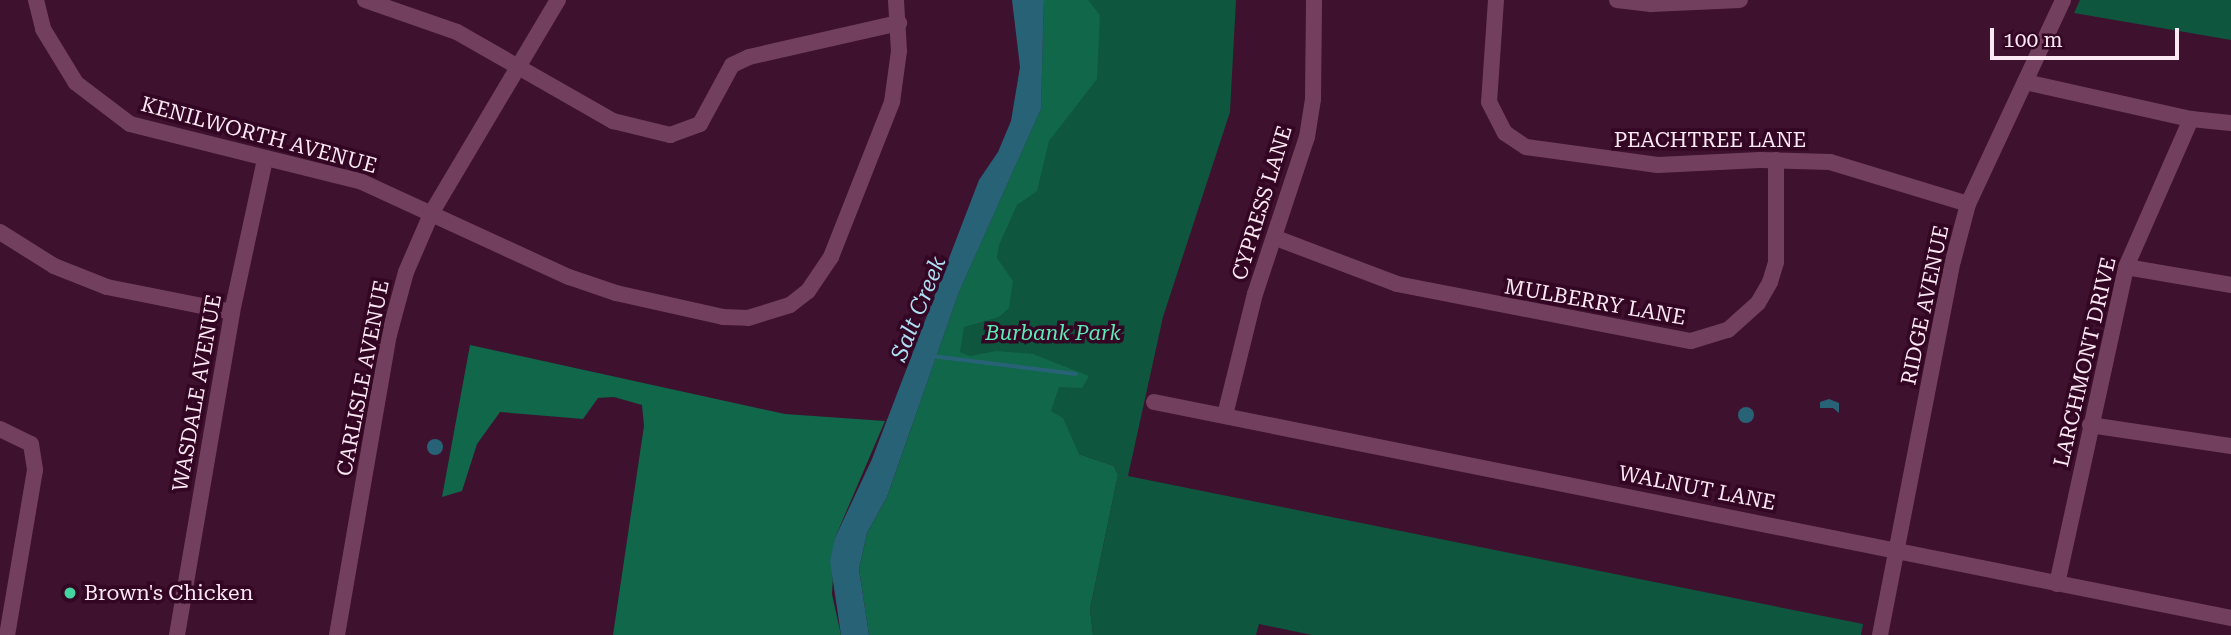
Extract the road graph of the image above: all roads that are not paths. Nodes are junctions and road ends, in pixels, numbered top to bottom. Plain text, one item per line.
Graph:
1 (36, 0) edge
2 (365, 0) edge
3 (558, 0) edge
4 (896, 0) edge
5 (1314, 0) edge
6 (1496, 0) edge
7 (1617, 0) edge
8 (1740, 0) edge
9 (2063, 0) edge
10 (899, 23) junction
11 (517, 68) junction
12 (2025, 82) junction
13 (2192, 118) junction
14 (2231, 123) edge
15 (265, 160) junction
16 (1776, 160) junction
17 (1968, 204) junction
18 (432, 212) junction
19 (0, 232) edge
20 (1276, 238) junction
21 (2126, 267) junction
22 (2231, 285) edge
23 (232, 313) junction
24 (1154, 401) dead end
25 (1225, 415) junction
26 (2090, 425) junction
27 (0, 429) edge
28 (2231, 446) edge
29 (1895, 549) junction
30 (2057, 584) junction
31 (2231, 618) edge
32 (7, 635) edge
33 (177, 635) edge
34 (337, 635) edge
35 (1880, 635) edge

1 - 15 street, KENILWORTH AVENUE
2 - 11 street
3 - 11 street, CARLISLE AVENUE
4 - 10 street, KENILWORTH AVENUE
5 - 20 street, CYPRESS LANE
6 - 16 street, PEACHTREE LANE
7 - 8 street
9 - 12 street, RIDGE AVENUE
10 - 11 street
10 - 18 street, KENILWORTH AVENUE
11 - 18 street, CARLISLE AVENUE
12 - 13 street
12 - 17 street, RIDGE AVENUE
13 - 14 street
13 - 21 street, LARCHMONT DRIVE
15 - 18 street, KENILWORTH AVENUE
15 - 23 street, WASDALE AVENUE
16 - 17 street, PEACHTREE LANE
16 - 20 street, MULBERRY LANE
17 - 29 street, RIDGE AVENUE
18 - 34 street, CARLISLE AVENUE
19 - 23 street
20 - 25 street, CYPRESS LANE
21 - 22 street
21 - 26 street, LARCHMONT DRIVE
23 - 33 street, WASDALE AVENUE
24 - 25 street, WALNUT LANE
25 - 29 street, WALNUT LANE
26 - 28 street
26 - 30 street, LARCHMONT DRIVE
27 - 32 street
29 - 30 street, WALNUT LANE
29 - 35 street, RIDGE AVENUE
30 - 31 street, WALNUT LANE

